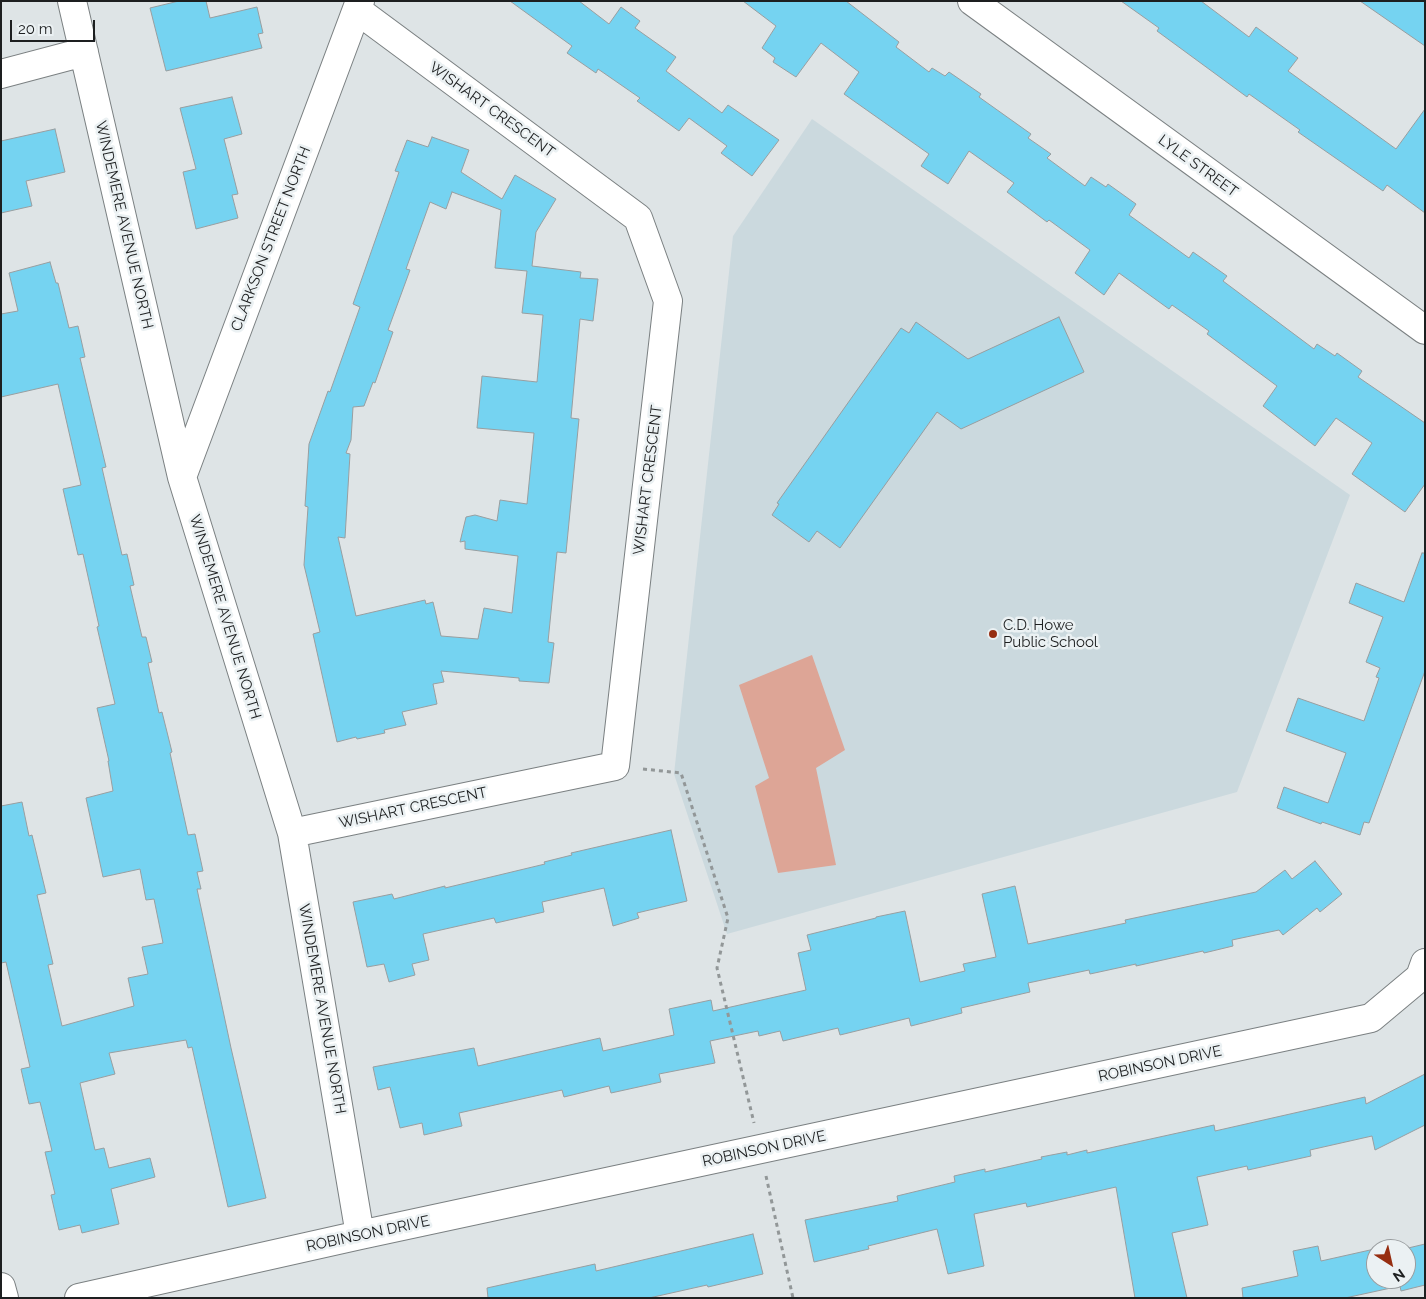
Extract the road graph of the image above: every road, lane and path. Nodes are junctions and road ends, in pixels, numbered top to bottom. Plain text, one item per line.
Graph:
1 (72, 1) edge
2 (972, 1) edge
3 (358, 6) edge
4 (84, 52) junction
5 (1, 74) edge
6 (1425, 330) edge
7 (182, 477) junction
8 (615, 766) junction
9 (292, 833) junction
10 (1425, 963) edge
11 (760, 1149) junction
12 (360, 1235) junction
13 (1, 1287) edge
14 (4, 1298) edge
15 (79, 1298) edge
16 (794, 1298) edge

1 - 4 street, WINDEMERE AVENUE NORTH
2 - 6 street, LYLE STREET
3 - 7 street, CLARKSON STREET NORTH
3 - 8 street, WISHART CRESCENT
4 - 5 street
4 - 7 street, WINDEMERE AVENUE NORTH
7 - 9 street, WINDEMERE AVENUE NORTH
8 - 9 street, WISHART CRESCENT
8 - 11 path
9 - 12 street, WINDEMERE AVENUE NORTH
10 - 11 street, ROBINSON DRIVE
11 - 12 street, ROBINSON DRIVE
11 - 16 path
12 - 15 street, ROBINSON DRIVE
13 - 14 street

